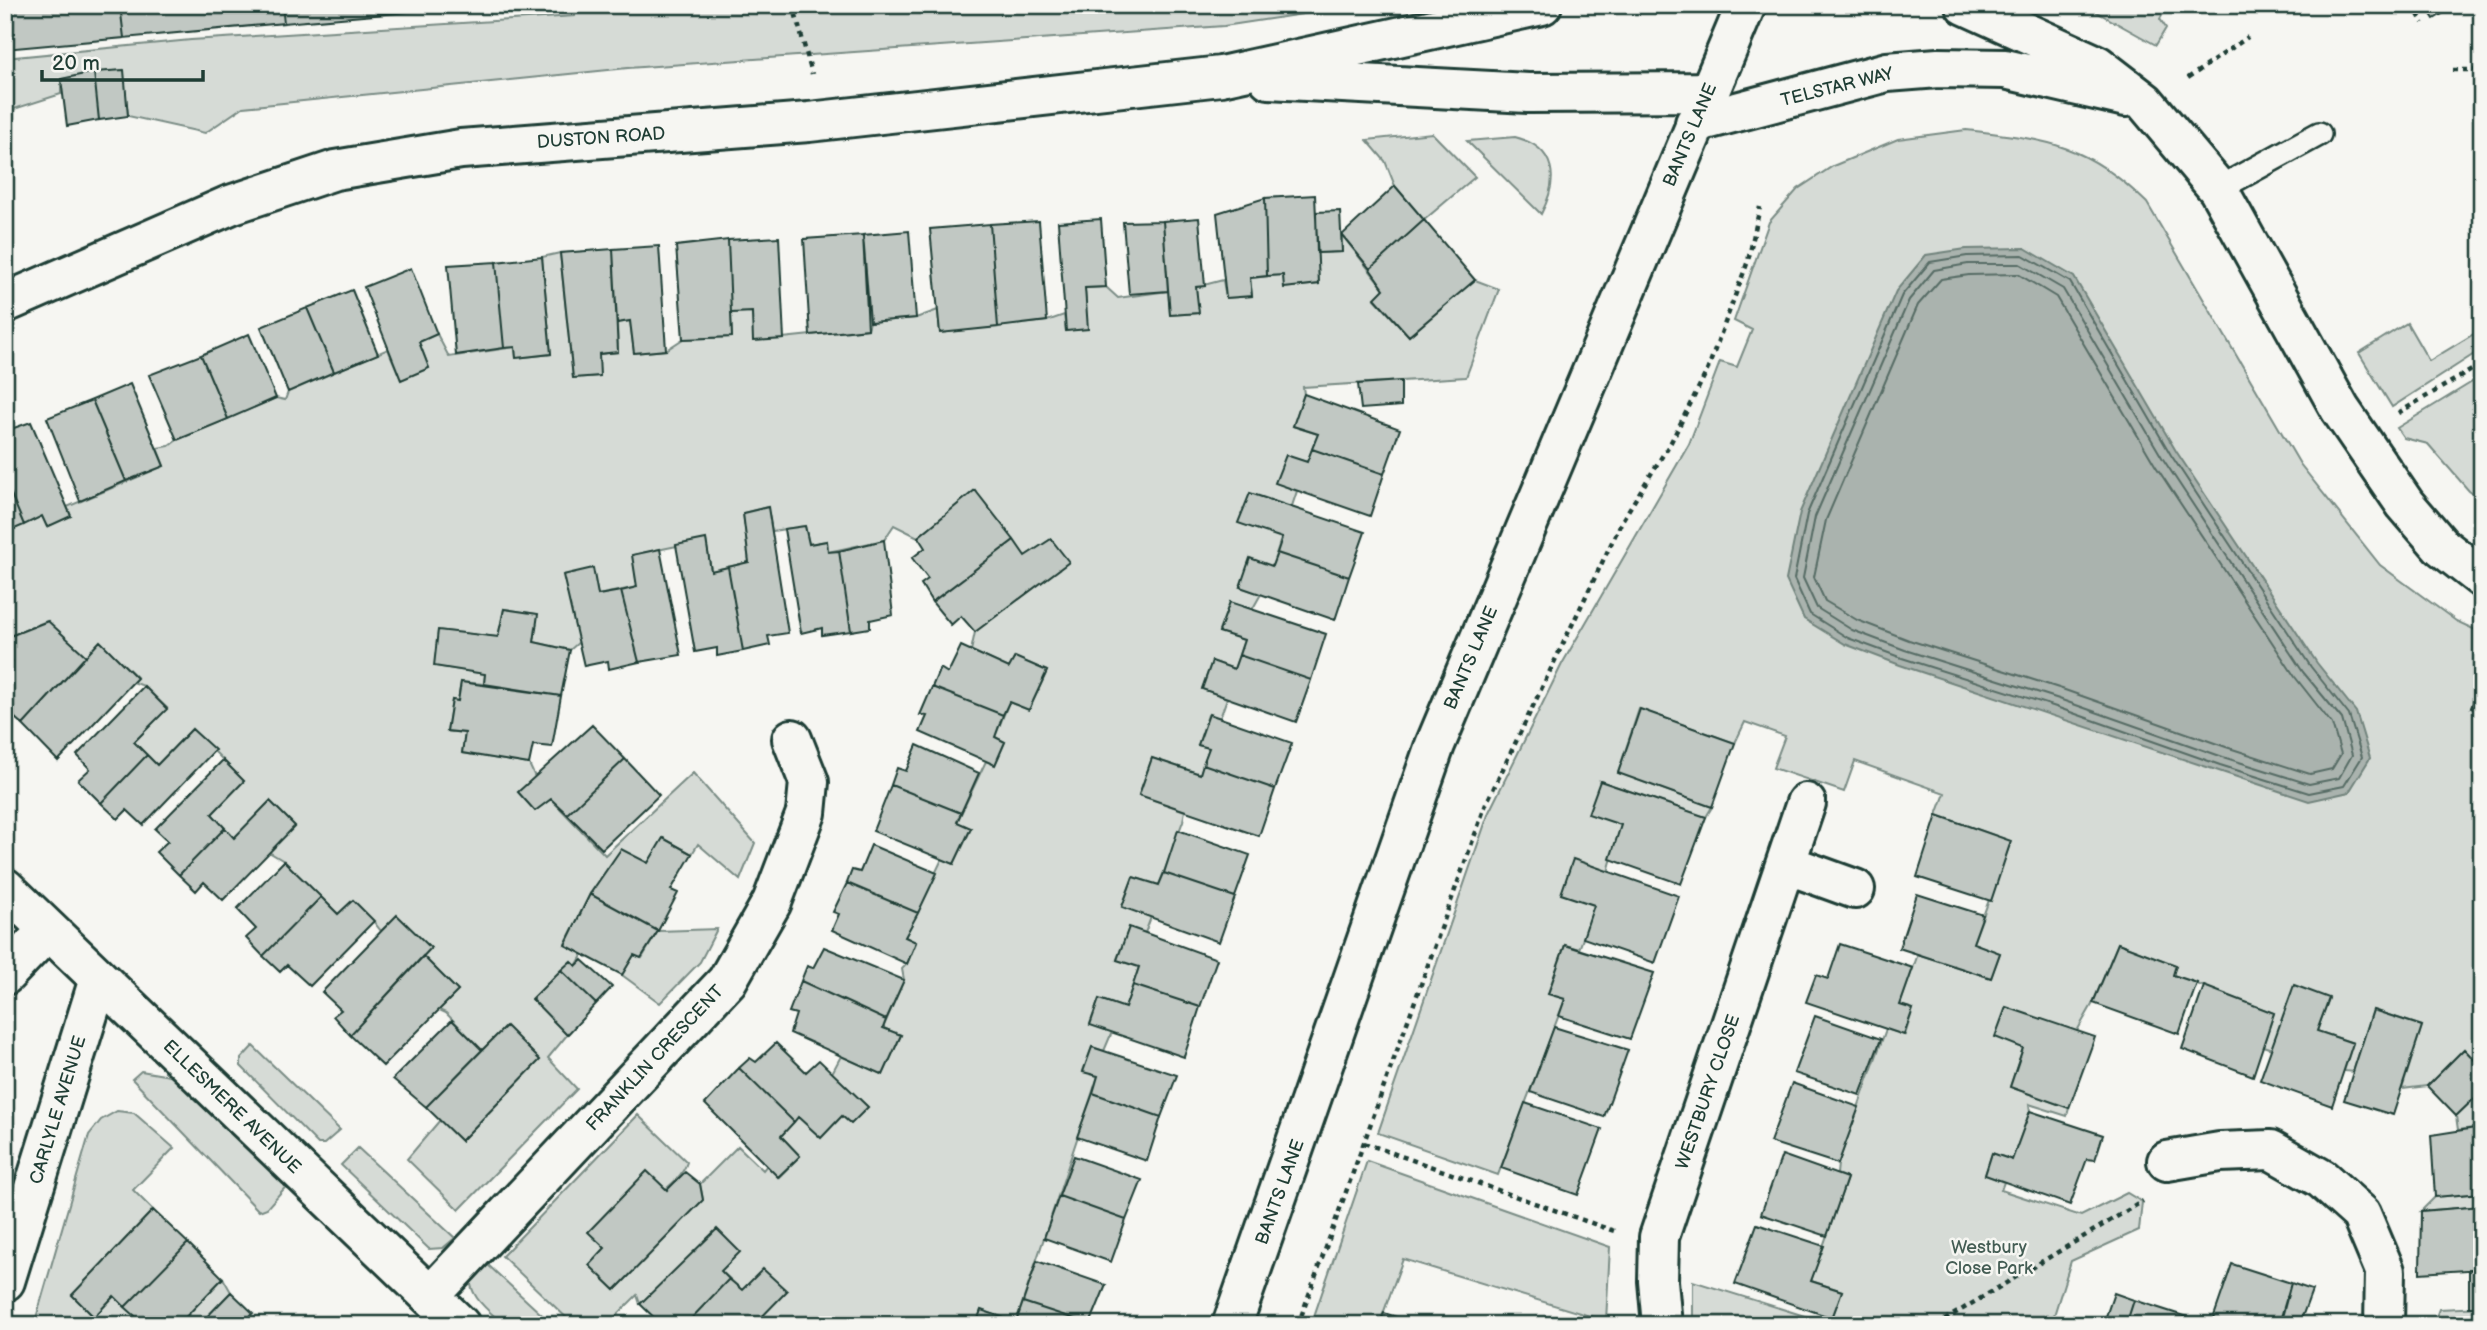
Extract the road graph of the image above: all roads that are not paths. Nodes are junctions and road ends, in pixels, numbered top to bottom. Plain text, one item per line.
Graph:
1 (1542, 5) edge
2 (1746, 5) edge
3 (1965, 5) edge
4 (1221, 76) junction
5 (2146, 102) junction
6 (1702, 108) junction
7 (2319, 134) dead end
8 (2218, 189) junction
9 (5, 303) edge
10 (2482, 578) edge
11 (792, 738) dead end
12 (1806, 803) dead end
13 (1786, 864) junction
14 (5, 888) edge
15 (1855, 889) dead end
16 (48, 930) junction
17 (5, 975) edge
18 (99, 979) junction
19 (2167, 1161) road end
20 (5, 1281) edge
21 (430, 1296) junction
22 (460, 1325) edge
23 (1232, 1325) edge
24 (1662, 1325) edge
25 (2384, 1325) edge

1 - 4 street
2 - 6 street, BANTS LANE
3 - 5 street
4 - 6 street, TELSTAR WAY
4 - 9 street, DUSTON ROAD
5 - 6 street, TELSTAR WAY
5 - 8 street
6 - 23 street, BANTS LANE
7 - 8 lane
8 - 10 street
11 - 21 street, FRANKLIN CRESCENT
12 - 13 street, WESTBURY CLOSE
13 - 15 street
13 - 24 street, WESTBURY CLOSE
14 - 16 street, ELLESMERE AVENUE
16 - 17 street
16 - 18 street, ELLESMERE AVENUE
18 - 20 street, CARLYLE AVENUE
18 - 21 street, ELLESMERE AVENUE
19 - 25 street
21 - 22 street, ELLESMERE AVENUE

